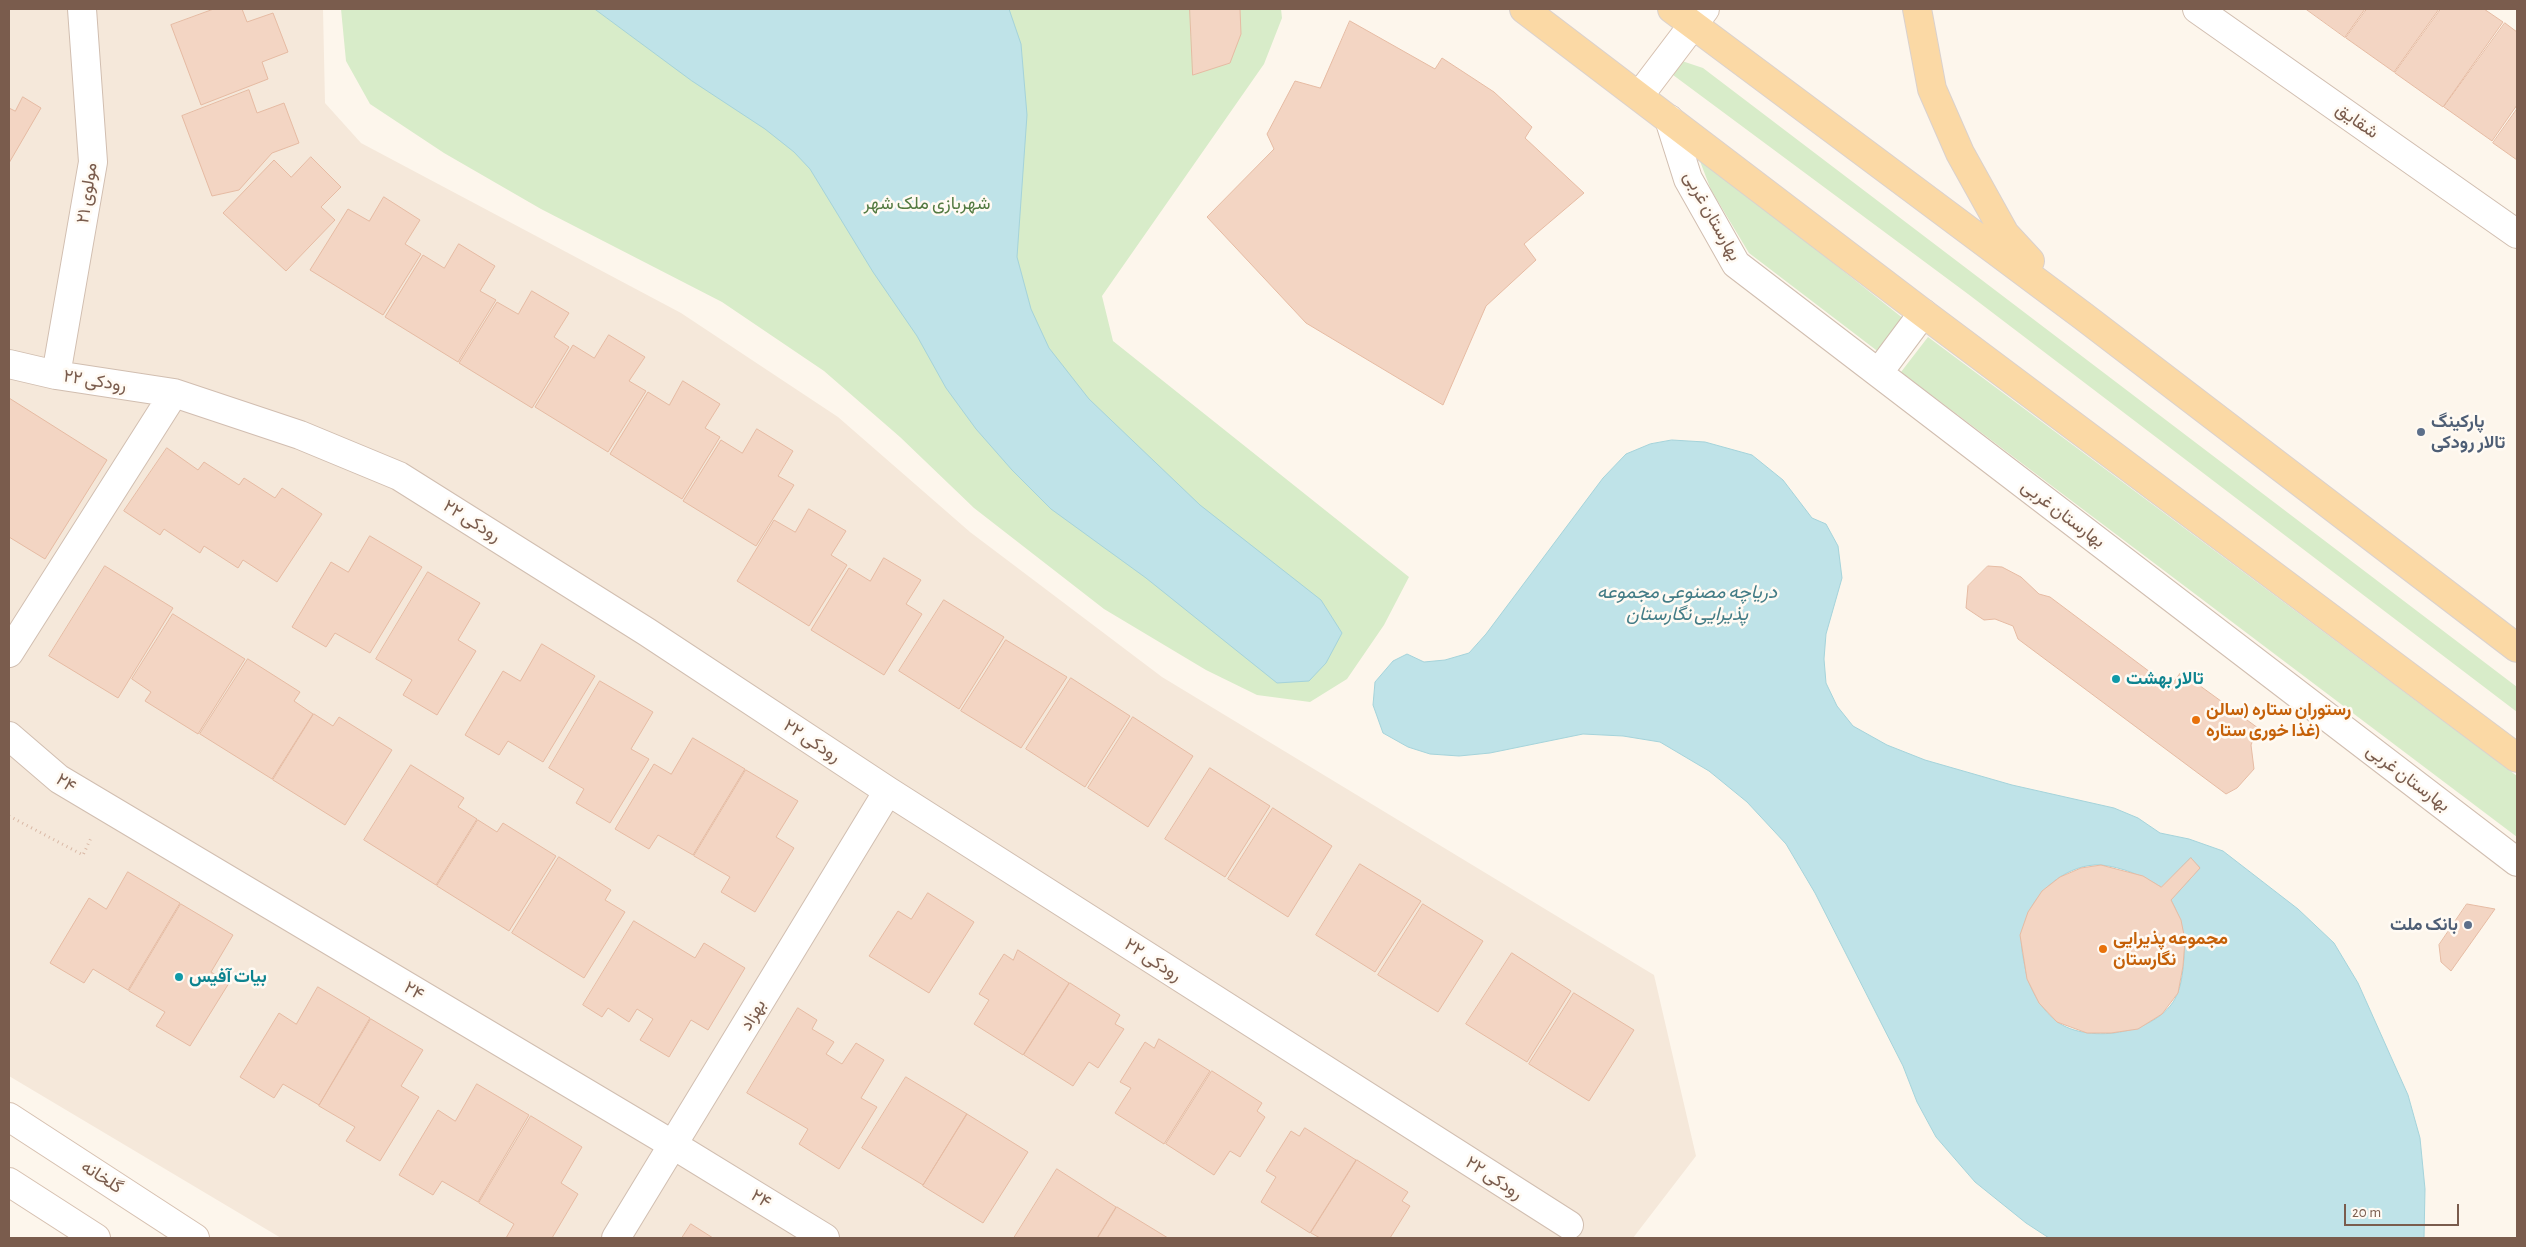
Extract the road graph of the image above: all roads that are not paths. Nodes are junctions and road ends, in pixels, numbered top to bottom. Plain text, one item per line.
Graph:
1 (82, 9) edge
2 (1917, 9) edge
3 (2197, 9) edge
4 (1534, 12) edge
5 (1690, 14) edge
6 (1639, 96) junction
7 (1669, 119) junction
8 (2517, 234) edge
9 (1923, 313) junction
10 (2083, 316) junction
11 (9, 364) edge
12 (1879, 372) junction
13 (56, 376) junction
14 (174, 393) junction
15 (2517, 648) edge
16 (9, 654) edge
17 (9, 736) edge
18 (2517, 758) edge
19 (888, 791) junction
20 (2517, 862) edge
21 (9, 1117) edge
22 (675, 1146) junction
23 (9, 1182) edge
24 (1569, 1225) dead end
25 (96, 1238) edge
26 (195, 1238) edge
27 (616, 1238) edge
28 (825, 1238) edge

1 - 13 street, مولوی ۲۱
2 - 10 main road
3 - 8 street, شقایق
4 - 6 main road, بهارستان غربی
5 - 6 street
5 - 10 main road
6 - 7 main road, بهارستان غربی
7 - 9 main road, بهارستان غربی
7 - 12 street, بهارستان غربی
9 - 12 street
9 - 18 main road, بهارستان غربی
10 - 15 main road
11 - 13 street, رودکی ۲۲
12 - 20 street, بهارستان غربی
13 - 14 street, رودکی ۲۲
14 - 16 street
14 - 19 street, رودکی ۲۲
17 - 22 street, ۲۴
19 - 22 street, بهزاد
19 - 24 street, رودکی ۲۲
21 - 26 street, گلخانه
22 - 27 street, بهزاد
22 - 28 street, ۲۴
23 - 25 street

